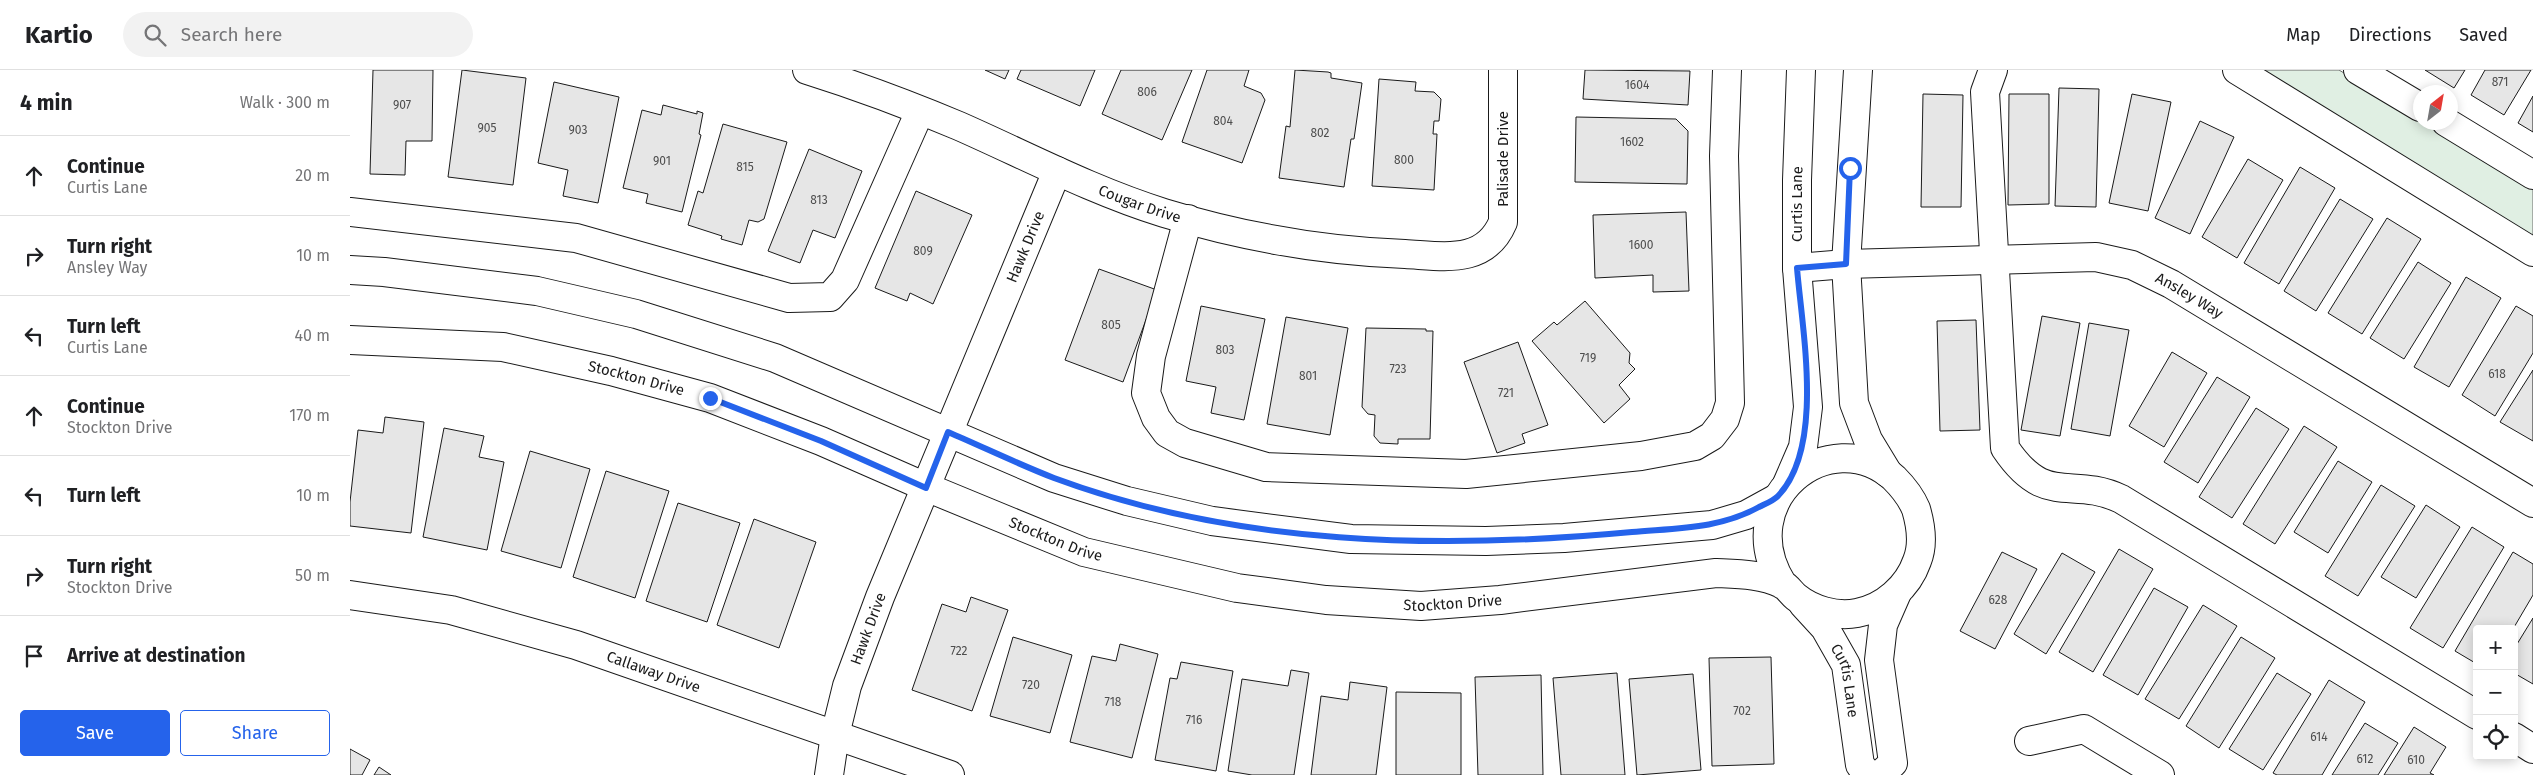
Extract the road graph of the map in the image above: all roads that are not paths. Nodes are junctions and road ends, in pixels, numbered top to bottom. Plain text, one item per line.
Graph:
1 (807, 70) edge
2 (1503, 70) edge
3 (1727, 70) edge
4 (1801, 70) edge
5 (1858, 70) edge
6 (1993, 70) edge
7 (2238, 70) edge
8 (2358, 70) edge
9 (2413, 103) edge
10 (920, 111) junction
11 (2458, 129) edge
12 (1057, 172) junction
13 (2533, 175) edge
14 (350, 212) edge
15 (1188, 219) junction
16 (1489, 244) joint
17 (2533, 252) edge
18 (1994, 259) junction
19 (1846, 264) junction
20 (1797, 268) junction
21 (350, 270) edge
22 (350, 340) edge
23 (948, 432) junction
24 (1888, 473) junction
25 (926, 488) junction
26 (1782, 491) junction
27 (2533, 503) edge
28 (1790, 591) junction
29 (1897, 593) junction
30 (350, 595) edge
31 (2473, 713) edge
32 (835, 735) junction
33 (2518, 740) edge
34 (2029, 741) dead end
35 (2533, 749) edge
36 (829, 775) edge
37 (950, 775) edge
38 (1868, 775) edge
39 (1880, 775) edge
40 (2160, 775) edge

1 - 10 street, Cougar Drive
2 - 16 street, Palisade Drive
3 - 15 street
4 - 20 street, Curtis Lane
5 - 19 street
6 - 18 street
7 - 17 street
8 - 9 street
10 - 12 street, Cougar Drive
10 - 14 street
11 - 13 street
12 - 15 street, Cougar Drive
12 - 23 street, Hawk Drive
15 - 16 street, Cougar Drive
18 - 19 street, Ansley Way
18 - 27 street, Ansley Way
18 - 31 street
19 - 20 street, Ansley Way
19 - 24 street
20 - 26 street, Curtis Lane
21 - 23 street
22 - 25 street, Stockton Drive
23 - 25 street, Hawk Drive
23 - 26 street
24 - 26 street
24 - 29 street
25 - 28 street, Stockton Drive
25 - 32 street, Hawk Drive
26 - 28 street
28 - 29 street
28 - 38 street, Curtis Lane
29 - 39 street
30 - 32 street, Callaway Drive
32 - 36 street, Hawk Drive
32 - 37 street, Callaway Drive
33 - 35 street
34 - 40 street

